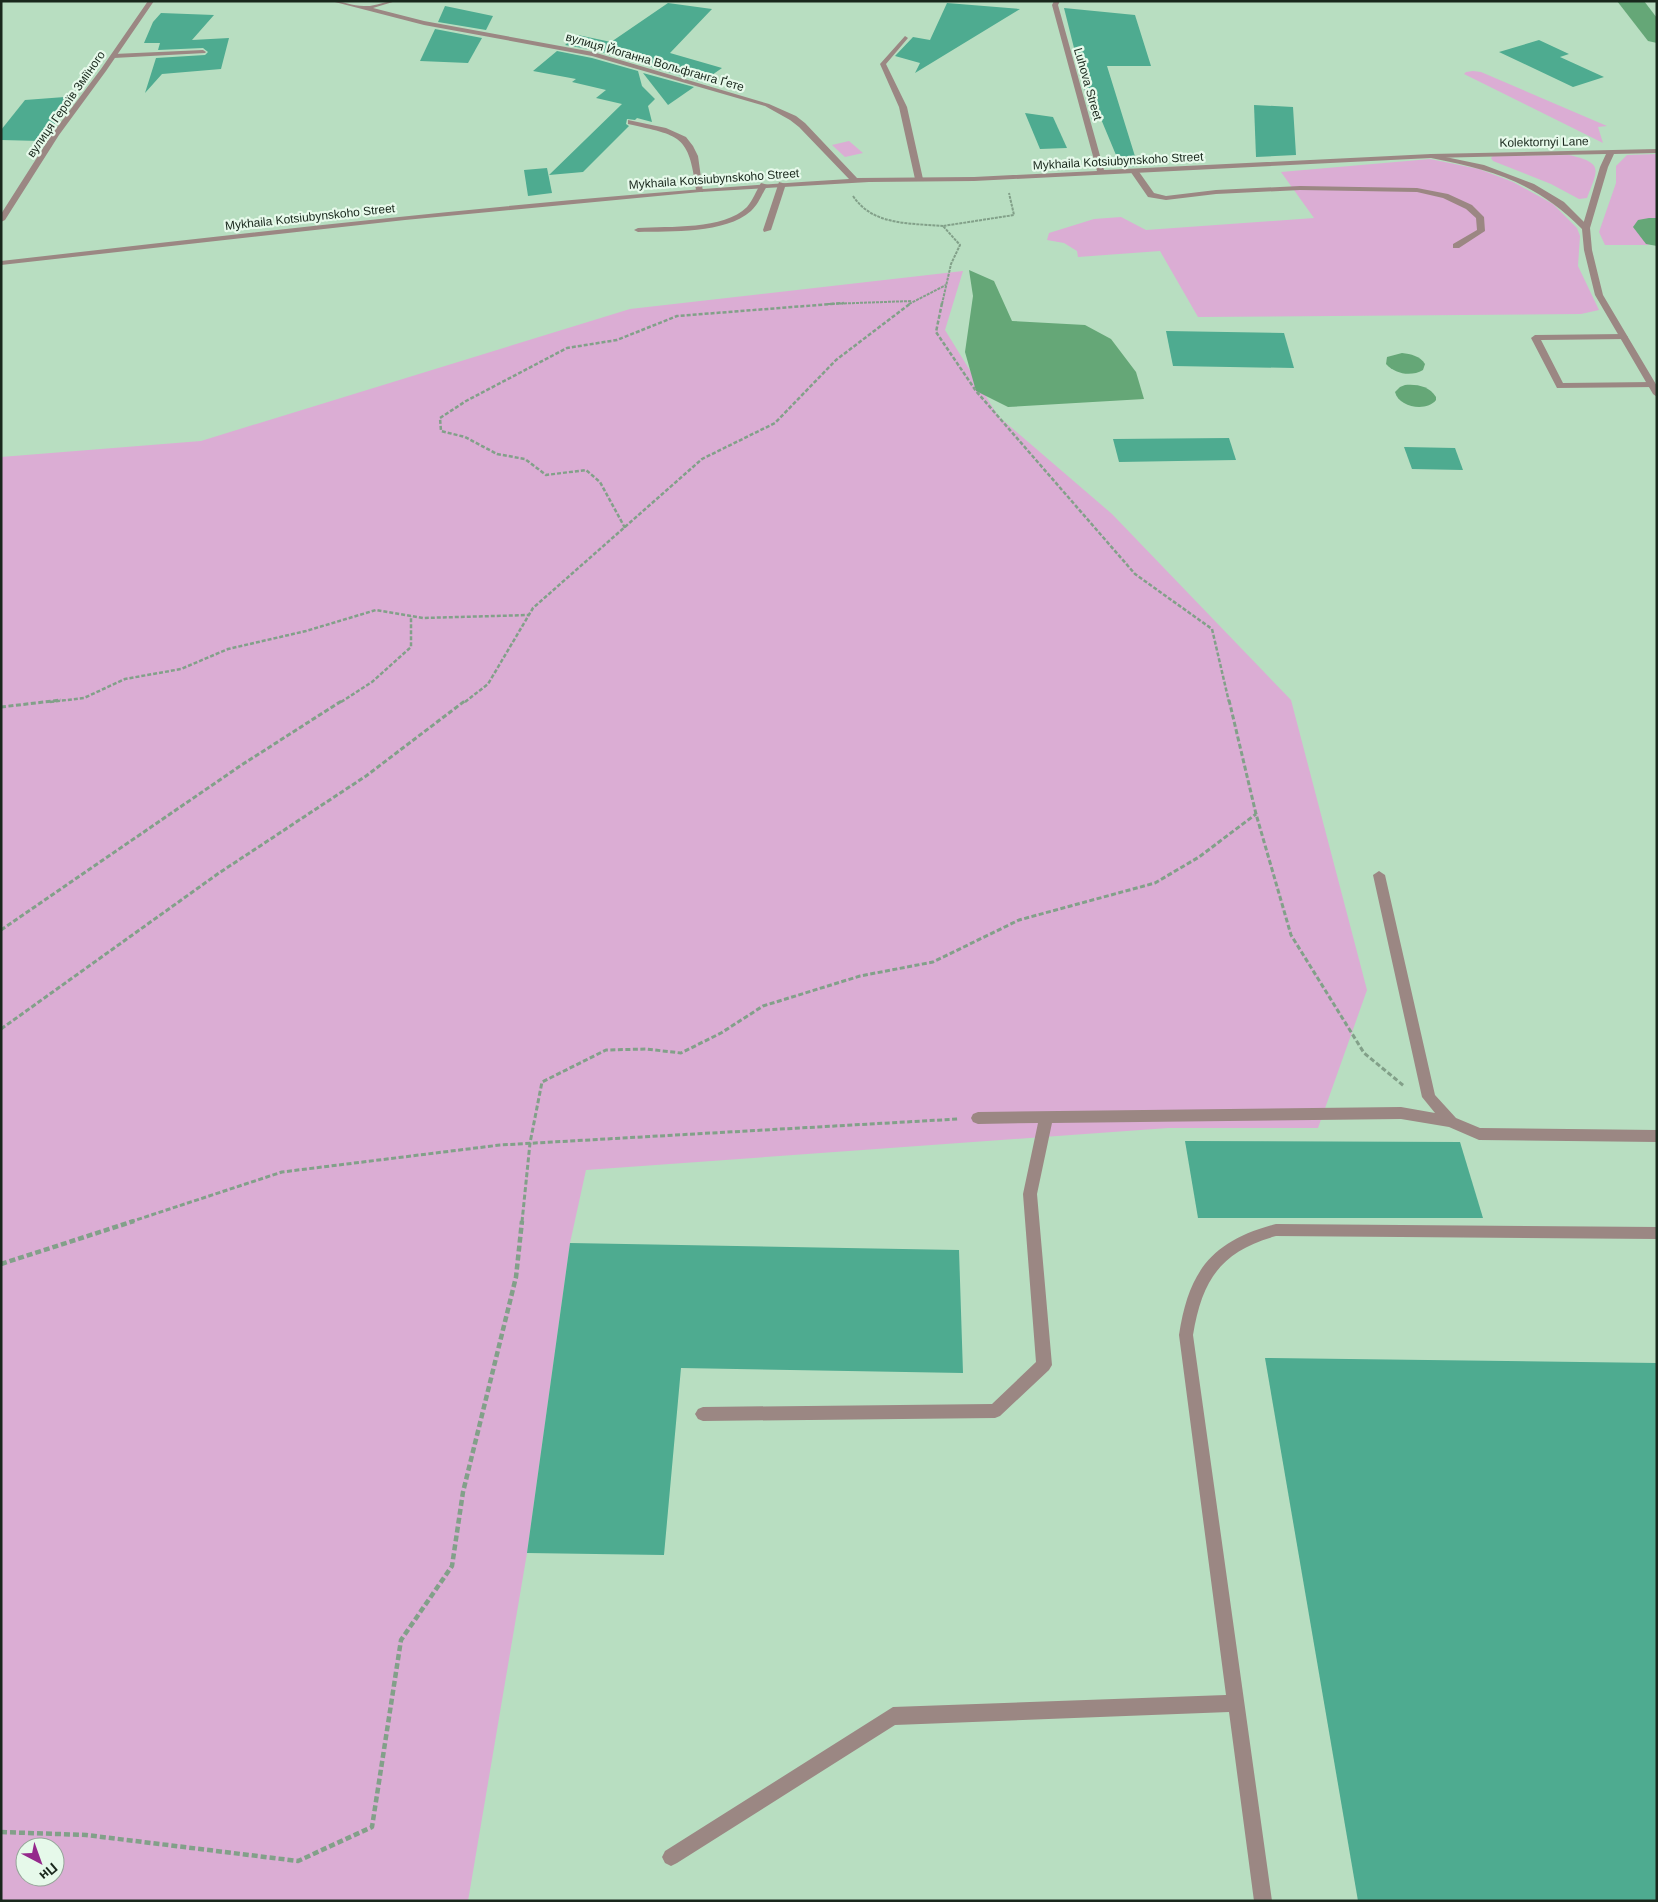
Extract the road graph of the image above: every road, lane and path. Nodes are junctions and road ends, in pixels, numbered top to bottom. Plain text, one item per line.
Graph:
1 (152, 1) edge
2 (334, 1) edge
3 (393, 1) edge
4 (1057, 1) edge
5 (366, 8) junction
6 (905, 38) dead end
7 (203, 52) dead end
8 (114, 56) junction
9 (631, 122) dead end
10 (1657, 151) edge
11 (1611, 152) junction
12 (1431, 156) junction
13 (1134, 171) junction
14 (1101, 173) junction
15 (1005, 178) junction
16 (854, 180) junction
17 (919, 180) junction
18 (845, 181) junction
19 (782, 184) junction
20 (764, 185) junction
21 (700, 190) junction
22 (1, 220) edge
23 (943, 226) junction
24 (1586, 228) junction
25 (638, 230) dead end
26 (767, 230) dead end
27 (1456, 246) dead end
28 (1, 263) edge
29 (946, 285) junction
30 (915, 301) junction
31 (1624, 337) junction
32 (1654, 390) edge
33 (625, 528) junction
34 (411, 616) junction
35 (529, 616) junction
36 (1, 707) edge
37 (1256, 814) junction
38 (1379, 875) dead end
39 (1, 930) edge
40 (1, 1029) edge
41 (1407, 1088) dead end
42 (1046, 1117) junction
43 (978, 1118) joint
44 (1451, 1122) junction
45 (1657, 1136) edge
46 (530, 1143) junction
47 (1657, 1233) edge
48 (1, 1264) edge
49 (703, 1414) dead end
50 (1236, 1703) junction
51 (1, 1832) edge
52 (671, 1858) dead end
53 (1263, 1901) edge

1 - 8 street, вулиця Героїв Зміїного
2 - 5 street, вулиця Йоганна Вольфганга Ґете
3 - 5 street
4 - 14 street, Luhova Street
5 - 16 street, вулиця Йоганна Вольфганга Ґете
6 - 17 street
7 - 8 street
8 - 22 street, вулиця Героїв Зміїного
9 - 21 street
10 - 11 street, Kolektornyi Lane
11 - 12 street, Kolektornyi Lane
11 - 24 street
12 - 13 street, Mykhaila Kotsiubynskoho Street
12 - 24 street
13 - 14 street, Mykhaila Kotsiubynskoho Street
13 - 27 street
14 - 15 street, Mykhaila Kotsiubynskoho Street
15 - 17 street, Mykhaila Kotsiubynskoho Street
15 - 23 path
16 - 17 street, Mykhaila Kotsiubynskoho Street
16 - 18 street, Mykhaila Kotsiubynskoho Street
18 - 19 street, Mykhaila Kotsiubynskoho Street
18 - 23 path
19 - 20 street, Mykhaila Kotsiubynskoho Street
19 - 26 street
20 - 21 street, Mykhaila Kotsiubynskoho Street
20 - 25 street
21 - 28 street, Mykhaila Kotsiubynskoho Street
23 - 29 path
24 - 31 street
29 - 30 path
29 - 37 path
30 - 33 path
30 - 33 path
31 - 32 street
31 - 32 street
33 - 35 path
34 - 35 path
34 - 36 path
34 - 39 path
35 - 40 path
37 - 41 path
37 - 46 path
38 - 44 street
42 - 43 street
42 - 44 street
42 - 49 street
43 - 46 path
44 - 45 street
46 - 48 path
46 - 51 path
47 - 50 street
50 - 52 street
50 - 53 street

